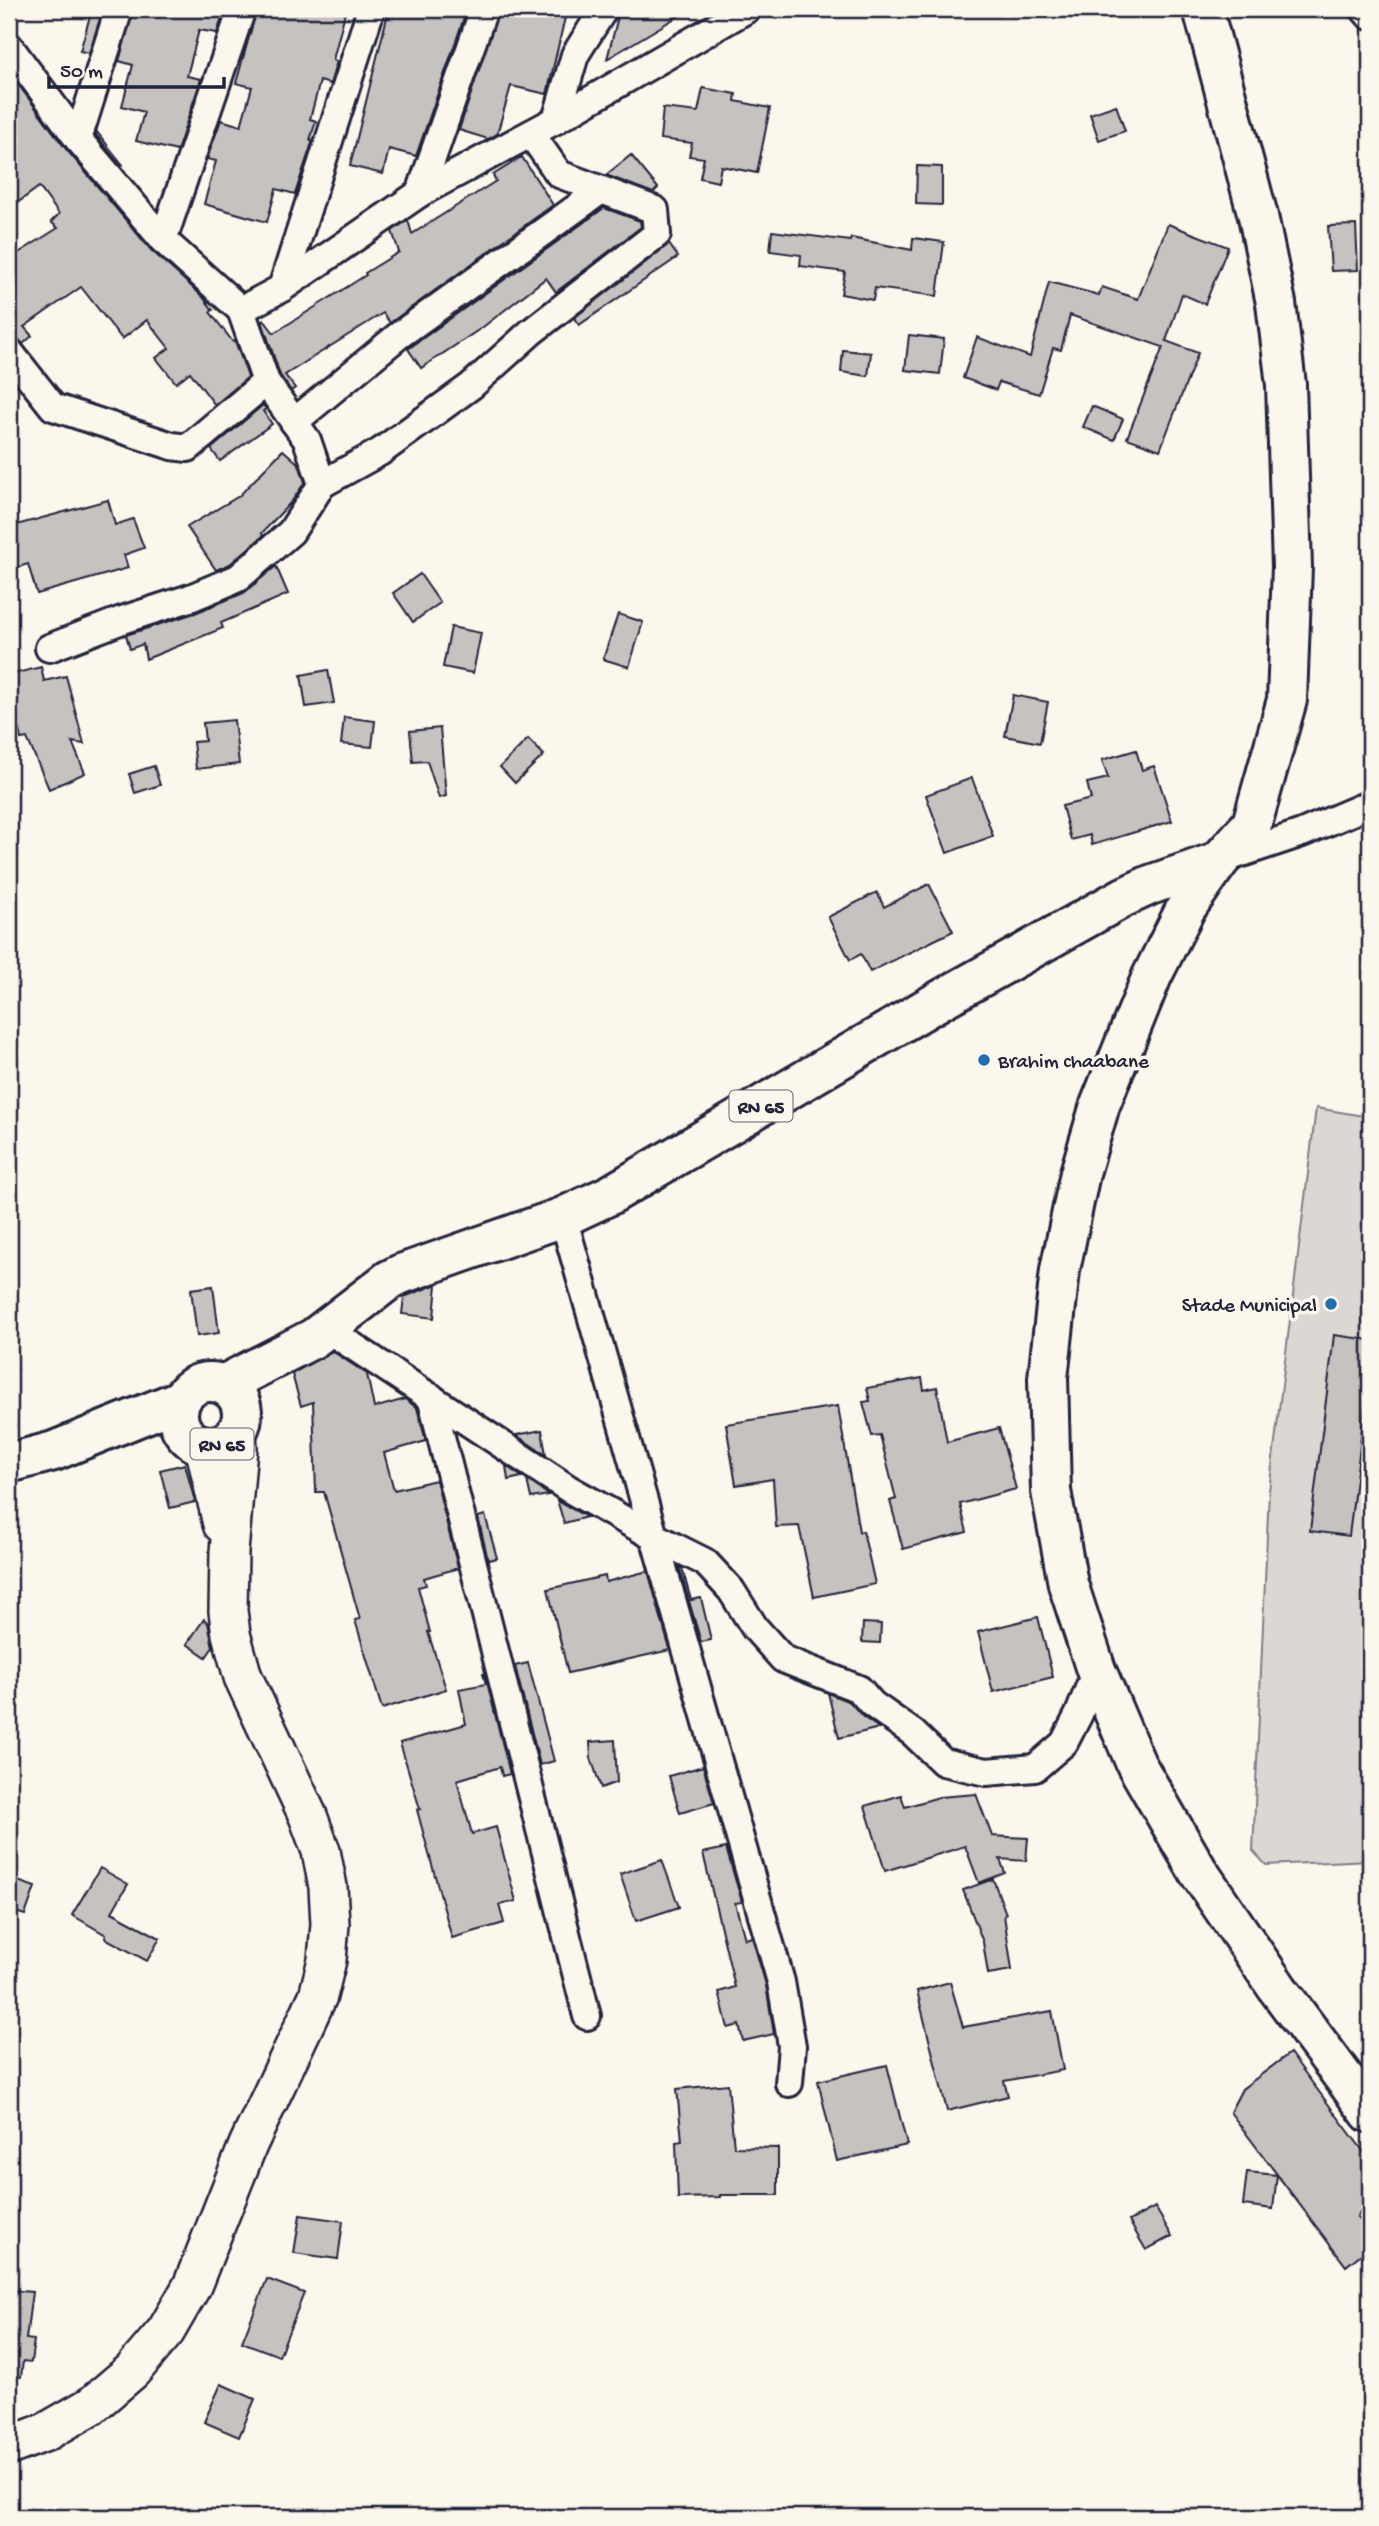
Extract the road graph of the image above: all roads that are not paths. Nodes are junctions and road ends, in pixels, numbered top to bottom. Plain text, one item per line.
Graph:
1 (119, 9) edge
2 (243, 9) edge
3 (371, 9) edge
4 (484, 9) edge
5 (604, 9) edge
6 (1203, 9) edge
7 (1364, 9) edge
8 (733, 10) edge
9 (1370, 16) edge
10 (9, 46) edge
11 (556, 120) junction
12 (531, 134) junction
13 (78, 139) junction
14 (600, 191) junction
15 (420, 193) junction
16 (163, 240) junction
17 (282, 288) junction
18 (241, 310) junction
19 (9, 351) edge
20 (266, 382) junction
21 (294, 422) junction
22 (322, 484) junction
23 (49, 648) dead end
24 (1370, 804) edge
25 (1219, 861) junction
26 (563, 1217) junction
27 (315, 1337) junction
28 (225, 1384) junction
29 (431, 1397) junction
30 (180, 1400) junction
31 (220, 1437) junction
32 (88, 1438) junction
33 (9, 1464) edge
34 (655, 1537) junction
35 (1096, 1670) junction
36 (587, 2016) dead end
37 (789, 2083) dead end
38 (1370, 2113) edge
39 (9, 2446) edge

1 - 13 street
2 - 16 street
3 - 17 street
4 - 15 street
5 - 11 street
6 - 25 main road
7 - 9 street
8 - 11 street
10 - 13 street
11 - 12 street
12 - 14 street
12 - 15 street
13 - 16 street
14 - 21 street
14 - 22 street
15 - 17 street
16 - 18 street
17 - 18 street
18 - 20 street
19 - 20 street
20 - 21 street
21 - 22 street
22 - 23 street
24 - 25 street
25 - 26 main road, RN 65
25 - 35 main road
26 - 27 main road, RN 65
26 - 34 street
27 - 28 main road, RN 65
27 - 29 street
27 - 31 main road, RN 65
28 - 30 main road, RN 65
28 - 31 main road, RN 65
29 - 34 street
29 - 36 street
30 - 31 main road, RN 65
30 - 32 main road, RN 65
31 - 32 main road, RN 65
31 - 39 street
32 - 33 main road, RN 65
34 - 35 street
34 - 37 street
35 - 38 main road

